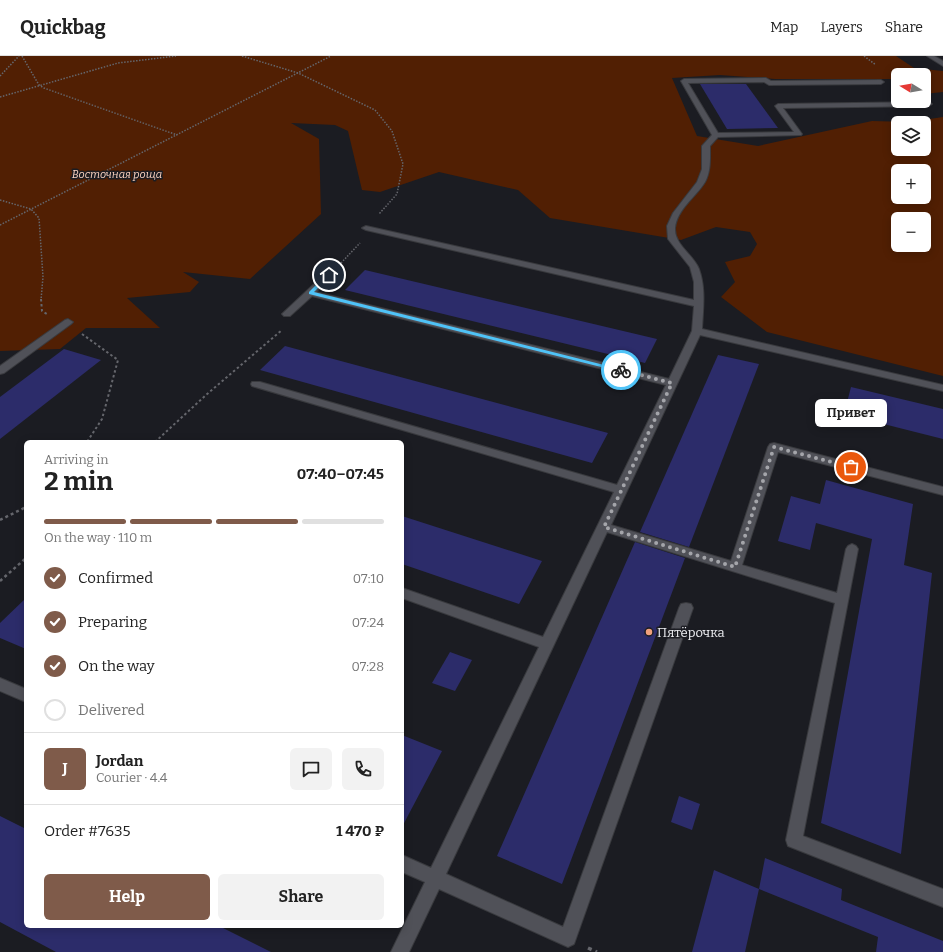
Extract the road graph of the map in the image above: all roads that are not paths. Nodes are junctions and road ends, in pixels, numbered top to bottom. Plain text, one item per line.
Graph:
1 (930, 56) edge
2 (943, 64) edge
3 (881, 82) dead end
4 (891, 105) edge
5 (716, 135) junction
6 (366, 228) road end
7 (329, 275) road end
8 (310, 293) junction
9 (699, 304) junction
10 (287, 314) road end
11 (68, 322) dead end
12 (697, 331) junction
13 (0, 371) edge
14 (672, 383) junction
15 (256, 384) dead end
16 (943, 388) edge
17 (621, 490) junction
18 (943, 491) edge
19 (604, 527) junction
20 (852, 549) dead end
21 (735, 567) junction
22 (404, 594) edge
23 (842, 600) junction
24 (686, 608) dead end
25 (547, 644) junction
26 (0, 684) edge
27 (24, 695) edge
28 (404, 864) edge
29 (435, 878) junction
30 (943, 898) edge
31 (400, 952) edge

1 - 2 street
3 - 5 street
4 - 5 street
5 - 9 street
6 - 9 street
7 - 8 street
8 - 10 street
8 - 14 street
9 - 12 street
11 - 13 street
12 - 14 street
12 - 16 street
14 - 17 street
15 - 17 street
17 - 19 street
18 - 21 street
19 - 21 street
19 - 25 street
20 - 23 street
21 - 23 street
22 - 25 street
23 - 30 street
24 - 29 street
25 - 29 street
26 - 27 street
28 - 29 street
29 - 31 street

